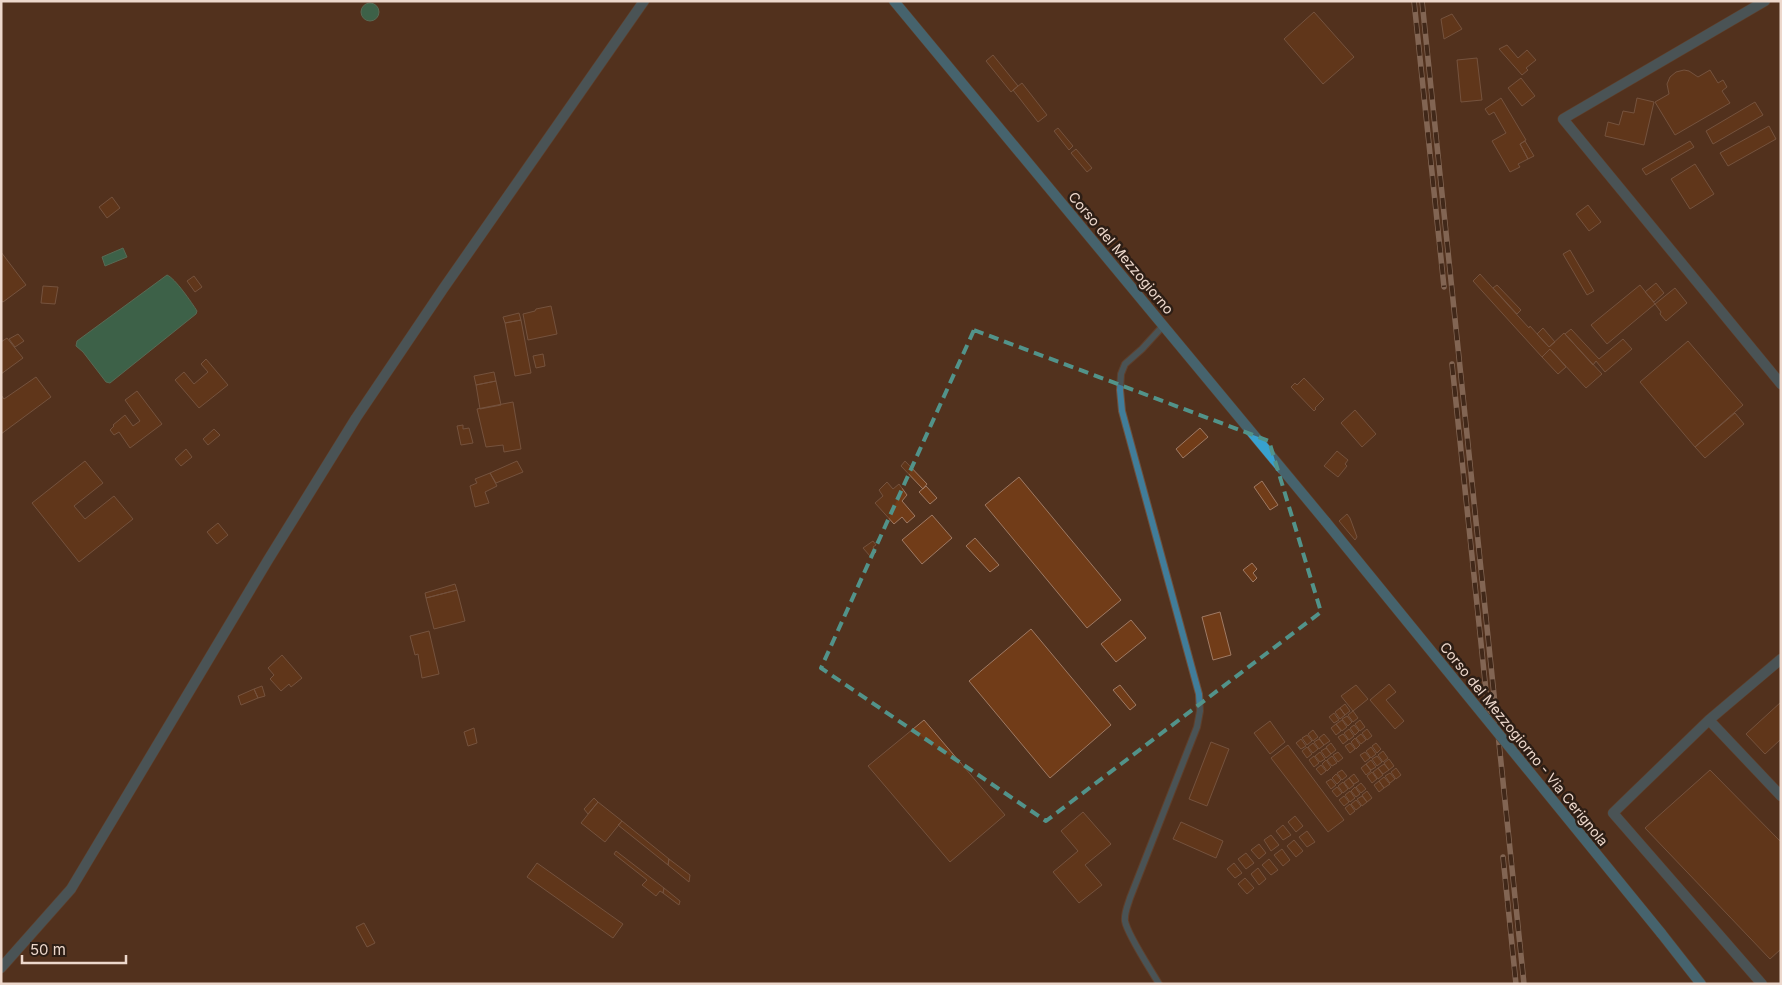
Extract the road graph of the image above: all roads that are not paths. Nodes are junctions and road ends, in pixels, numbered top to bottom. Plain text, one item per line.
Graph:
1 (644, 1) edge
2 (894, 1) edge
3 (1765, 1) edge
4 (1164, 326) junction
5 (1781, 384) edge
6 (1326, 522) joint
7 (1781, 660) edge
8 (1709, 720) junction
9 (1781, 796) edge
10 (1, 968) edge
11 (1159, 984) edge
12 (1701, 984) edge
13 (1762, 984) edge

1 - 10 street
2 - 4 main road, Corso del Mezzogiorno
3 - 5 street
4 - 6 main road, Corso del Mezzogiorno
4 - 11 lane
6 - 12 main road, Corso del Mezzogiorno - Via Cerignola, bridge
7 - 8 street
8 - 9 street
8 - 13 street

